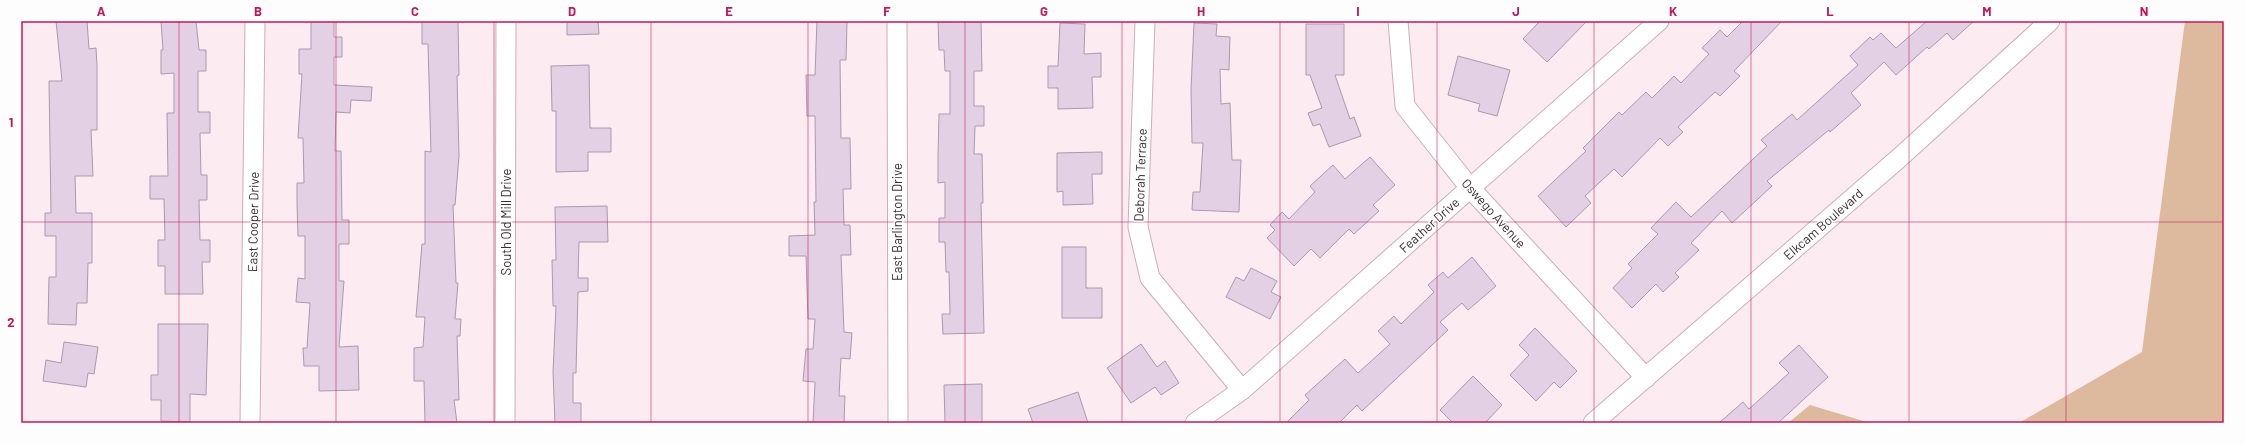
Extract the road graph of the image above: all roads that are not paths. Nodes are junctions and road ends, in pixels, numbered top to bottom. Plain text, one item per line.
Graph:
1 (255, 21) edge
2 (506, 21) edge
3 (897, 21) edge
4 (1145, 21) edge
5 (1398, 21) edge
6 (1659, 21) edge
7 (2050, 21) edge
8 (1470, 188) junction
9 (1646, 378) junction
10 (1242, 390) junction
11 (250, 423) edge
12 (505, 423) edge
13 (898, 423) edge
14 (1195, 423) edge
15 (1593, 423) edge

1 - 11 street, East Cooper Drive
2 - 12 street, South Old Mill Drive
3 - 13 street, East Barlington Drive
4 - 10 street, Deborah Terrace
5 - 8 street, Oswego Avenue
6 - 8 street, Feather Drive
7 - 9 street, Elkcam Boulevard
8 - 9 street, Oswego Avenue
8 - 10 street, Feather Drive
9 - 15 street, Elkcam Boulevard
10 - 14 street, Feather Drive

